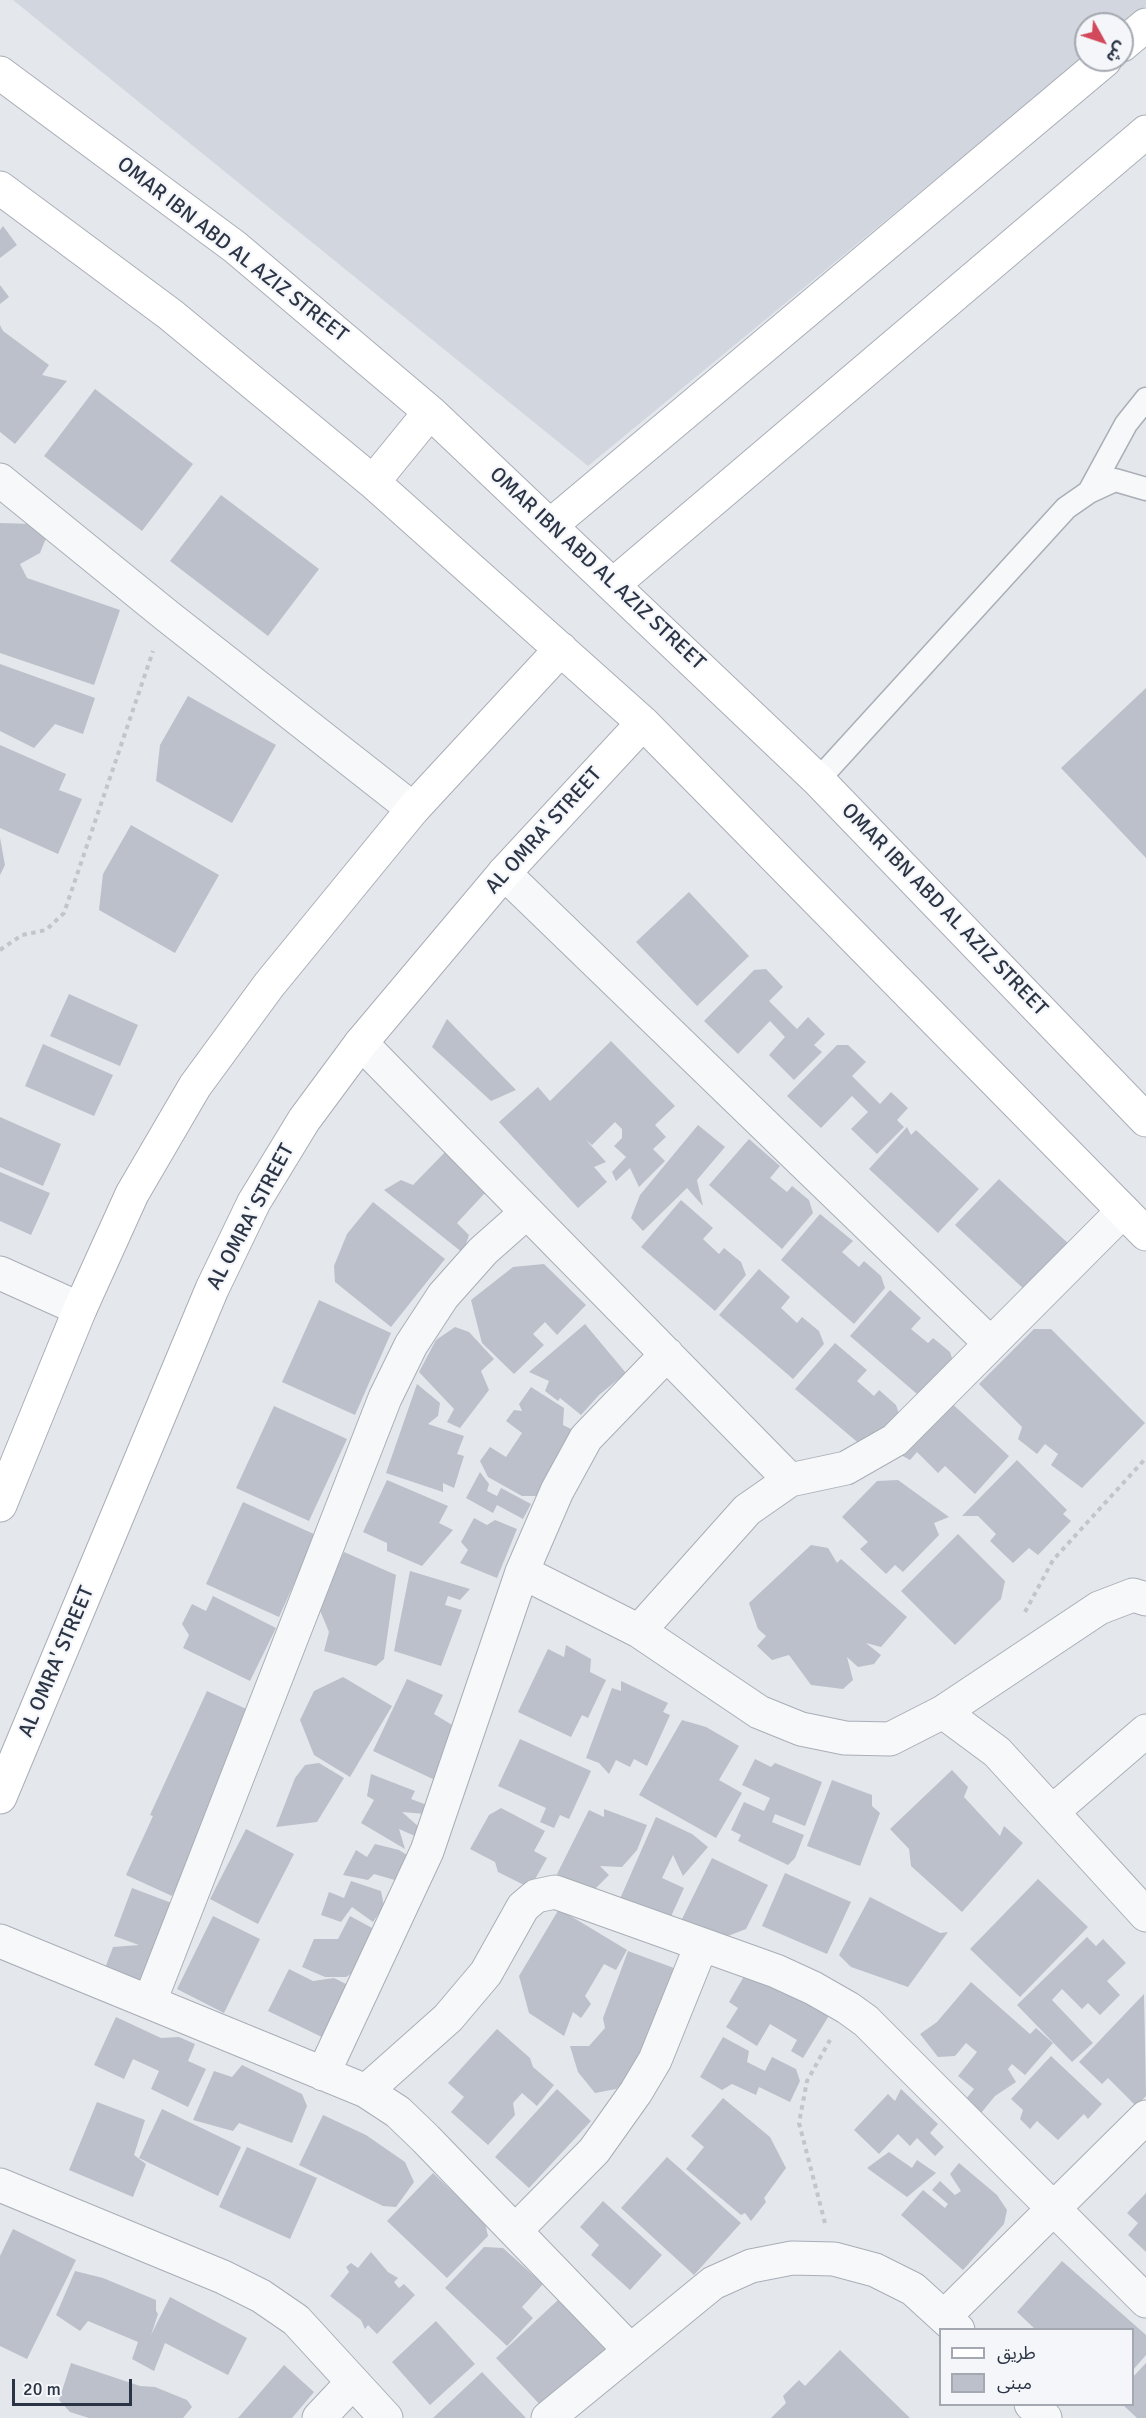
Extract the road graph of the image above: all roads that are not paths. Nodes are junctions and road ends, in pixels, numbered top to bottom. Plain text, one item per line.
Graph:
1 (1146, 25) edge
2 (1134, 35) edge
3 (1091, 72) edge
4 (0, 73) edge
5 (1146, 132) edge
6 (0, 188) edge
7 (1146, 399) edge
8 (430, 411) junction
9 (0, 480) edge
10 (373, 482) junction
11 (1146, 489) edge
12 (1089, 492) junction
13 (551, 525) junction
14 (614, 584) junction
15 (561, 649) junction
16 (643, 723) junction
17 (818, 780) junction
18 (413, 809) junction
19 (504, 873) junction
20 (361, 1043) junction
21 (1146, 1120) edge
22 (527, 1212) junction
23 (1138, 1224) edge
24 (0, 1273) edge
25 (80, 1309) junction
26 (990, 1342) junction
27 (667, 1354) junction
28 (790, 1480) junction
29 (0, 1505) edge
30 (522, 1572) junction
31 (1146, 1599) edge
32 (639, 1631) junction
33 (943, 1712) junction
34 (1146, 1731) edge
35 (0, 1797) edge
36 (1052, 1812) junction
37 (1146, 1915) edge
38 (0, 1941) edge
39 (701, 1946) junction
40 (150, 2001) junction
41 (323, 2074) junction
42 (366, 2091) junction
43 (1146, 2117) edge
44 (0, 2185) edge
45 (1054, 2208) junction
46 (515, 2231) junction
47 (1146, 2301) edge
48 (952, 2323) edge
49 (629, 2349) junction
50 (352, 2383) junction
51 (1033, 2406) edge
52 (319, 2418) edge
53 (386, 2418) edge
54 (548, 2418) edge
55 (1045, 2418) edge

1 - 2 street
3 - 13 street
4 - 8 street, OMAR IBN ABD AL AZIZ STREET
5 - 14 street
6 - 10 street
7 - 12 lane
8 - 10 street
8 - 13 street, OMAR IBN ABD AL AZIZ STREET
9 - 18 street
10 - 15 street
11 - 12 lane
12 - 17 lane
13 - 14 street, OMAR IBN ABD AL AZIZ STREET
14 - 17 street, OMAR IBN ABD AL AZIZ STREET
15 - 16 street
15 - 18 street
16 - 19 street, AL OMRA' STREET
16 - 23 street
17 - 21 street, OMAR IBN ABD AL AZIZ STREET
18 - 25 street
19 - 20 street, AL OMRA' STREET
19 - 26 street
20 - 22 street
20 - 35 street, AL OMRA' STREET
22 - 27 street
22 - 40 street
23 - 26 street
24 - 25 street
25 - 29 street
26 - 28 street
27 - 28 street
27 - 30 street
28 - 32 street
30 - 32 street
30 - 41 street
31 - 33 street
32 - 33 street
33 - 36 street
34 - 36 street
36 - 37 street
38 - 40 street
39 - 42 street
39 - 45 street
39 - 46 street
40 - 41 street
41 - 42 street
42 - 46 street
43 - 45 street
44 - 50 street
45 - 47 street
45 - 48 street
46 - 49 street
48 - 49 street
49 - 54 street
50 - 52 street
50 - 53 street
51 - 55 street

